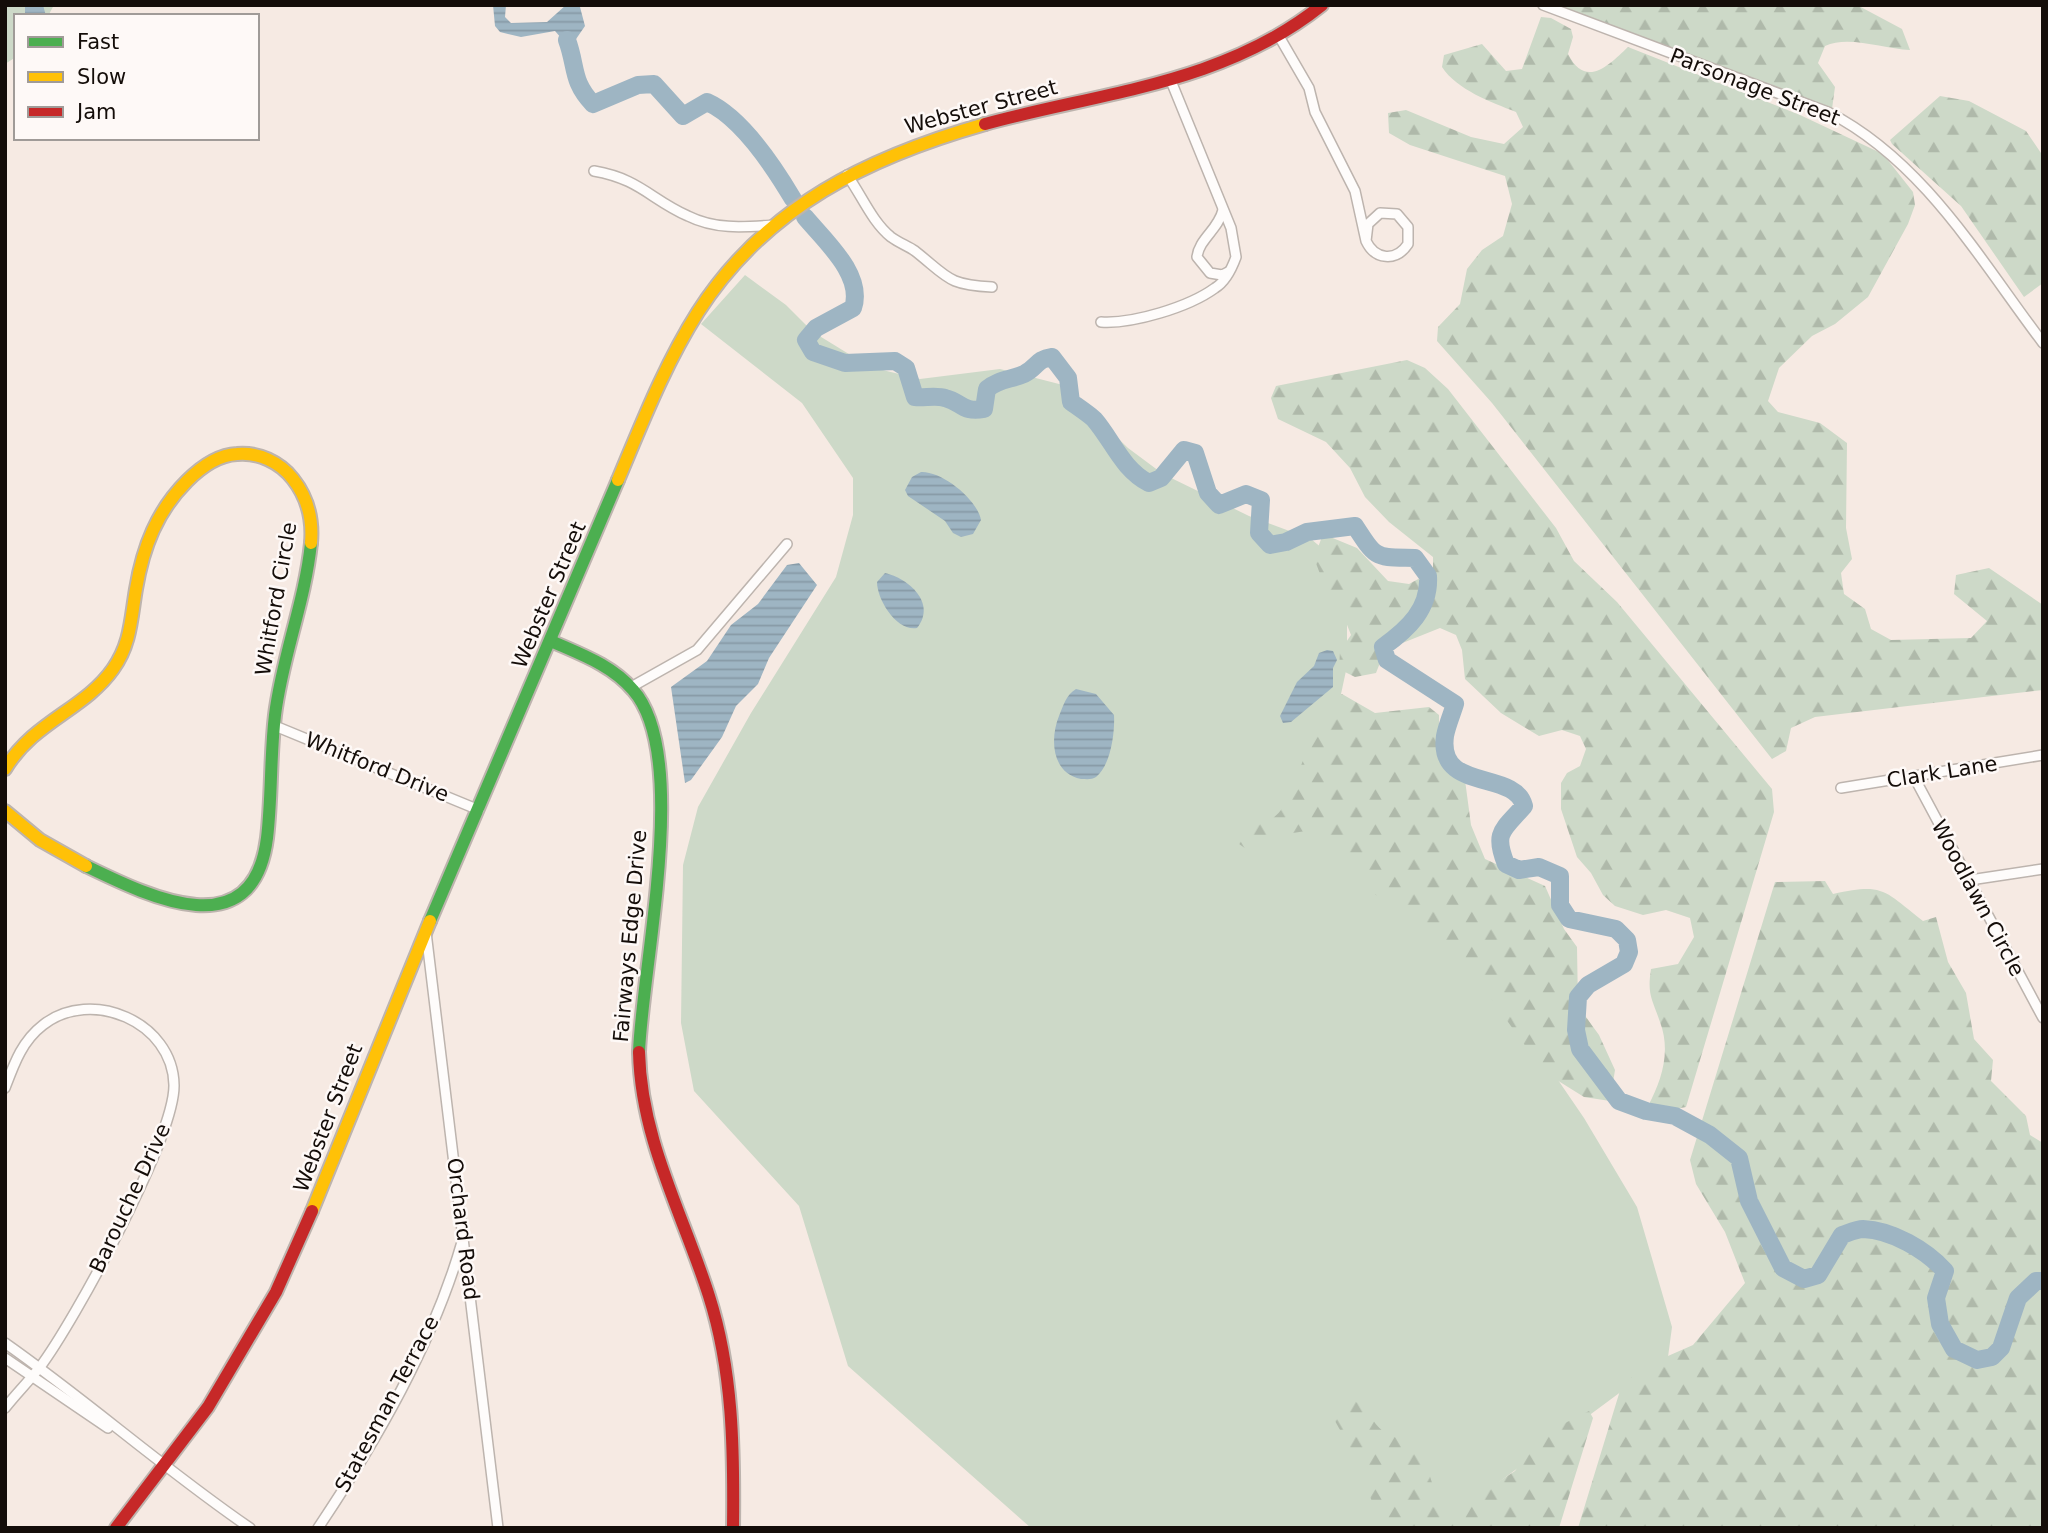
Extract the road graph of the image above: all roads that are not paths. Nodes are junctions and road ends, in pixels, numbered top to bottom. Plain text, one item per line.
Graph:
1 (1322, 5) edge
2 (1543, 5) edge
3 (1280, 37) junction
4 (1171, 80) junction
5 (594, 171) dead end
6 (847, 175) junction
7 (1223, 209) junction
8 (775, 225) junction
9 (1366, 241) junction
10 (1228, 272) junction
11 (992, 286) dead end
12 (1101, 322) dead end
13 (2043, 343) edge
14 (787, 544) dead end
15 (551, 641) junction
16 (633, 686) junction
17 (275, 726) junction
18 (2043, 755) edge
19 (5, 769) edge
20 (1914, 777) junction
21 (1841, 788) dead end
22 (479, 810) junction
23 (5, 811) edge
24 (2043, 869) edge
25 (1970, 880) junction
26 (426, 930) junction
27 (2043, 1018) edge
28 (5, 1088) edge
29 (463, 1236) junction
30 (5, 1343) edge
31 (5, 1357) edge
32 (40, 1367) junction
33 (31, 1376) junction
34 (5, 1408) edge
35 (128, 1440) junction
36 (165, 1467) junction
37 (116, 1528) edge
38 (250, 1528) edge
39 (318, 1528) edge
40 (498, 1528) edge
41 (733, 1528) edge

1 - 3 street, Webster Street
2 - 13 street, Parsonage Street
3 - 4 street, Webster Street
3 - 9 street
4 - 6 street, Webster Street
4 - 7 street
5 - 8 street
6 - 8 street, Webster Street
6 - 11 street
7 - 10 street
7 - 10 street
8 - 15 street, Webster Street
9 - 9 street
10 - 12 street
14 - 16 street
15 - 16 street, Fairways Edge Drive
15 - 22 street, Webster Street
16 - 41 street, Fairways Edge Drive
17 - 19 street, Whitford Circle
17 - 22 street, Whitford Drive
17 - 23 street, Whitford Circle
18 - 20 street, Clark Lane
20 - 21 street, Clark Lane
20 - 25 street, Woodlawn Circle
22 - 26 street, Webster Street
24 - 25 street
25 - 27 street, Woodlawn Circle
26 - 29 street, Orchard Road
26 - 36 street, Webster Street
28 - 32 street, Barouche Drive
29 - 39 street, Statesman Terrace
29 - 40 street, Orchard Road
30 - 32 street
31 - 33 street
32 - 33 street, Barouche Drive
32 - 35 street
33 - 34 street, Barouche Drive
33 - 35 street
35 - 36 street
36 - 37 street, Webster Street
36 - 38 street

